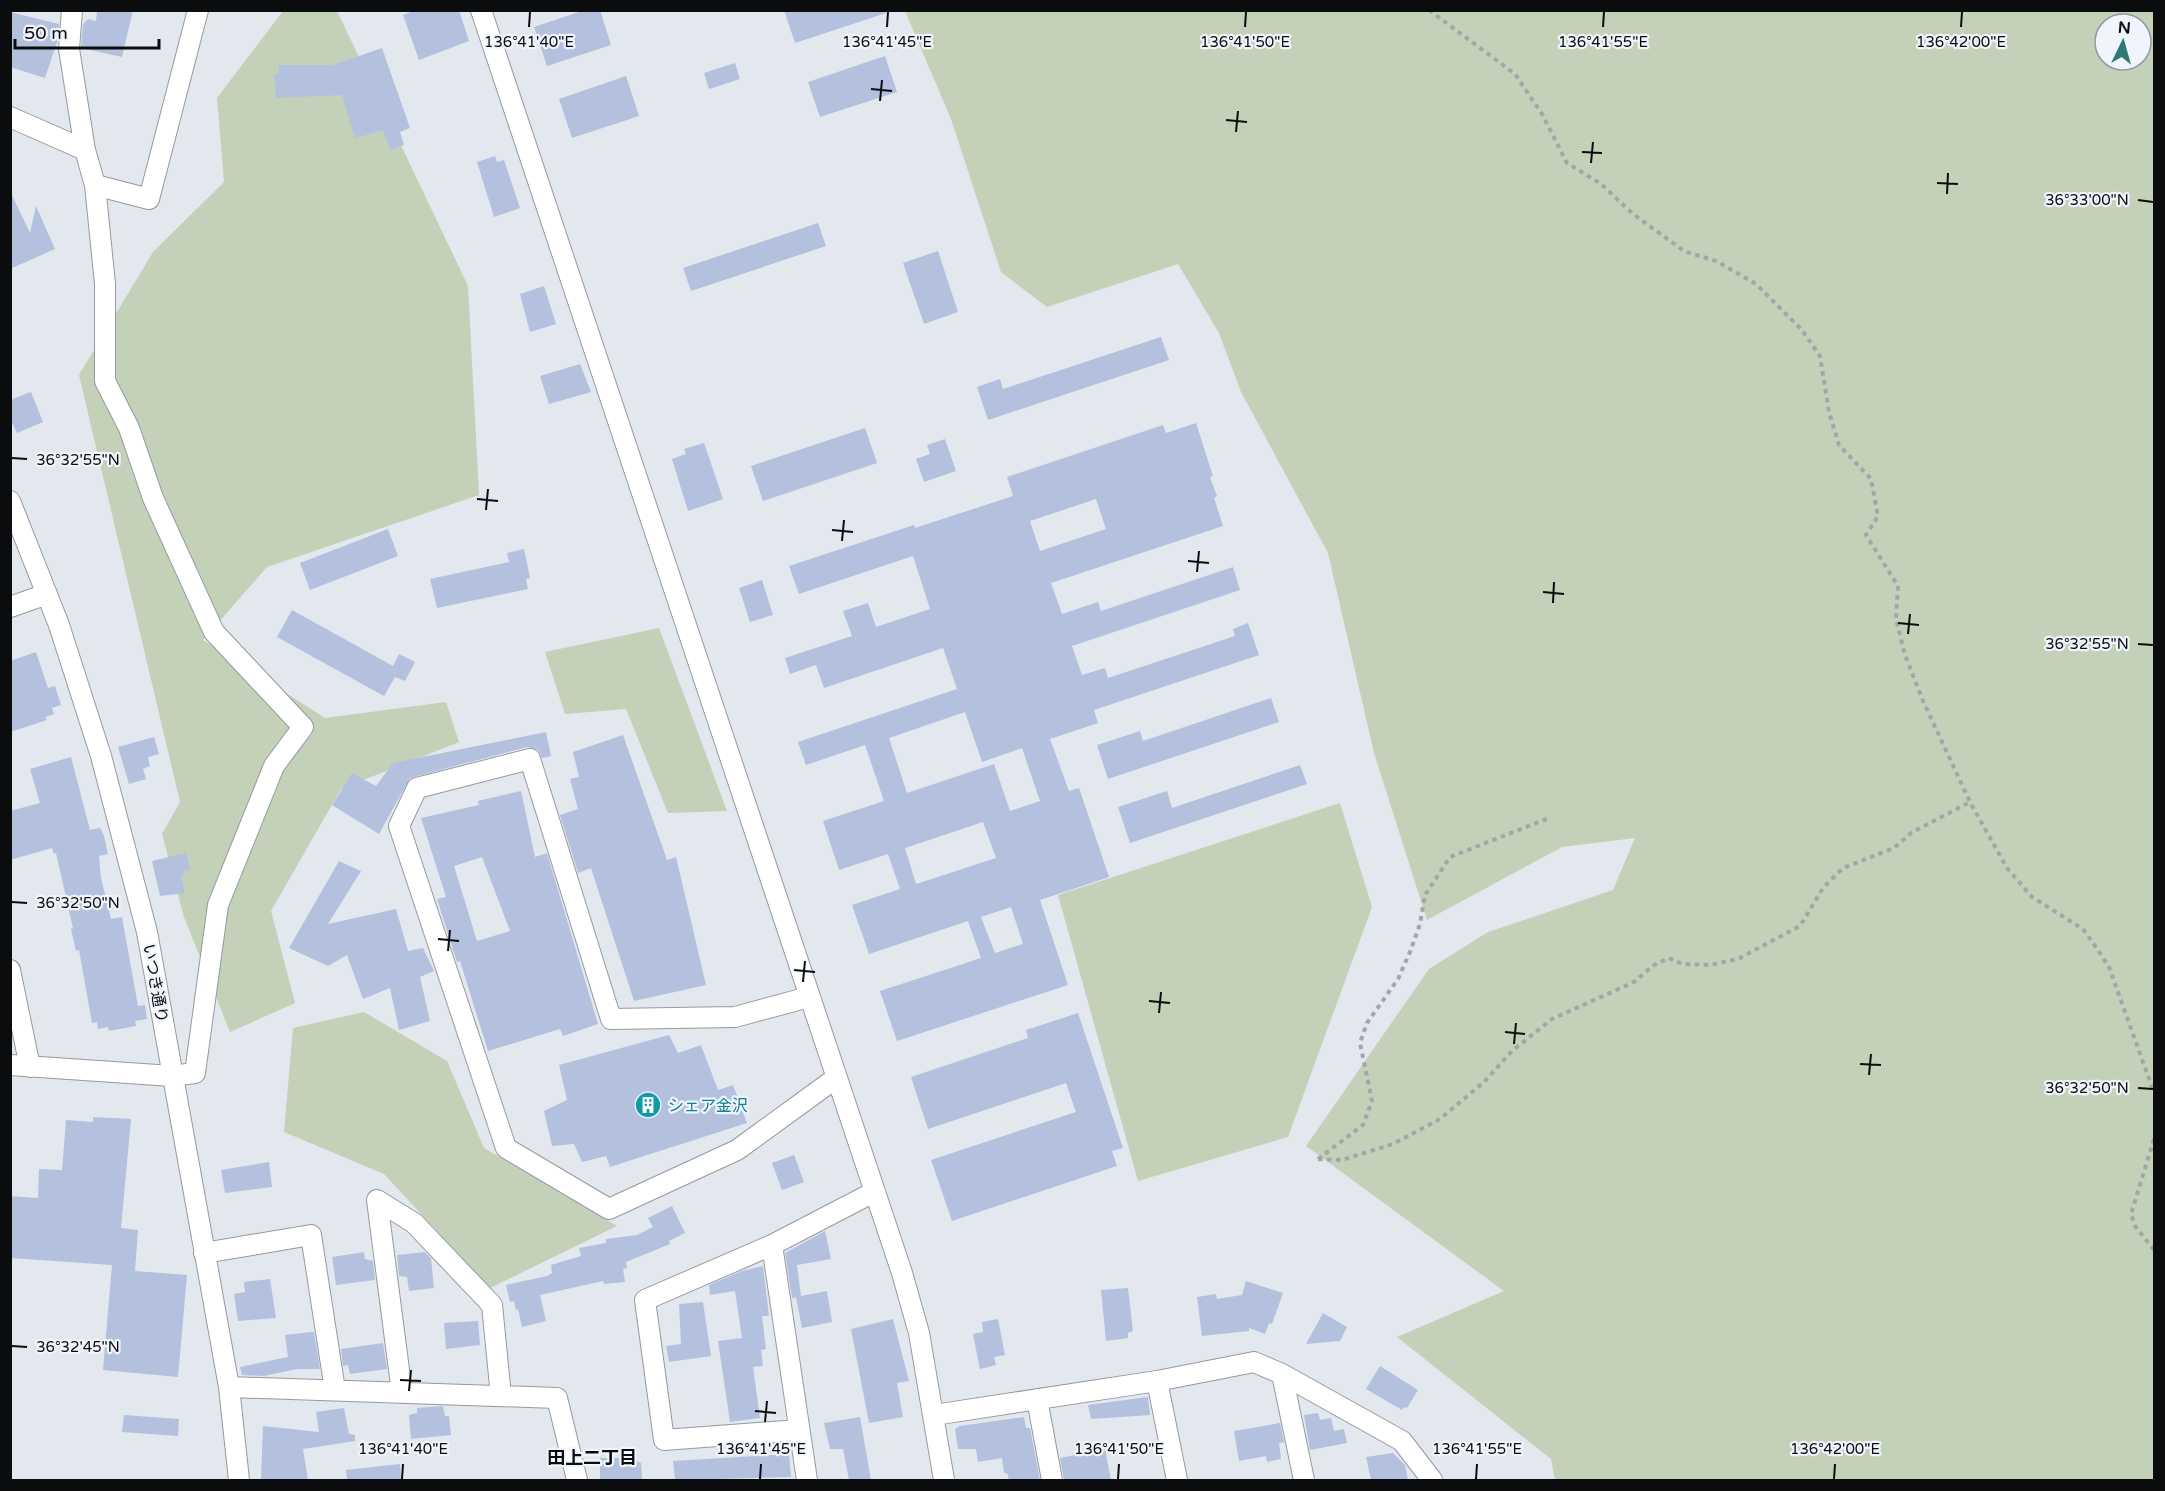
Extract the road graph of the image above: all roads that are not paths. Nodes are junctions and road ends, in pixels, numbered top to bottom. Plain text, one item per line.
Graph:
1 (72, 10) edge
2 (198, 10) edge
3 (481, 10) edge
4 (10, 117) edge
5 (85, 150) junction
6 (95, 185) junction
7 (10, 501) edge
8 (47, 594) junction
9 (10, 607) edge
10 (10, 970) edge
11 (809, 997) junction
12 (20, 1066) edge
13 (172, 1076) junction
14 (836, 1078) junction
15 (874, 1192) junction
16 (772, 1245) junction
17 (204, 1253) junction
18 (1282, 1374) junction
19 (1157, 1380) junction
20 (229, 1387) junction
21 (335, 1390) junction
22 (402, 1393) junction
23 (501, 1396) junction
24 (1037, 1399) junction
25 (934, 1415) junction
26 (798, 1430) junction
27 (239, 1480) edge
28 (577, 1480) edge
29 (807, 1480) edge
30 (944, 1480) edge
31 (1053, 1480) edge
32 (1177, 1480) edge
33 (1304, 1480) edge
34 (1432, 1480) edge

1 - 5 street
2 - 6 street
3 - 11 street
4 - 5 street
5 - 6 street
6 - 13 street
7 - 8 street, いつき通り
8 - 9 street
8 - 13 street, いつき通り
10 - 12 street
11 - 14 street
11 - 14 street
12 - 13 street
13 - 17 street, いつき通り
14 - 15 street
15 - 16 street
15 - 25 street
16 - 26 street
16 - 26 street
17 - 20 street, いつき通り
17 - 21 street
18 - 19 street
18 - 33 street
18 - 34 street
19 - 24 street
19 - 32 street
20 - 21 street
20 - 27 street, いつき通り
21 - 22 street
22 - 23 street
22 - 23 street
23 - 28 street
24 - 25 street
24 - 31 street
25 - 30 street
26 - 29 street

